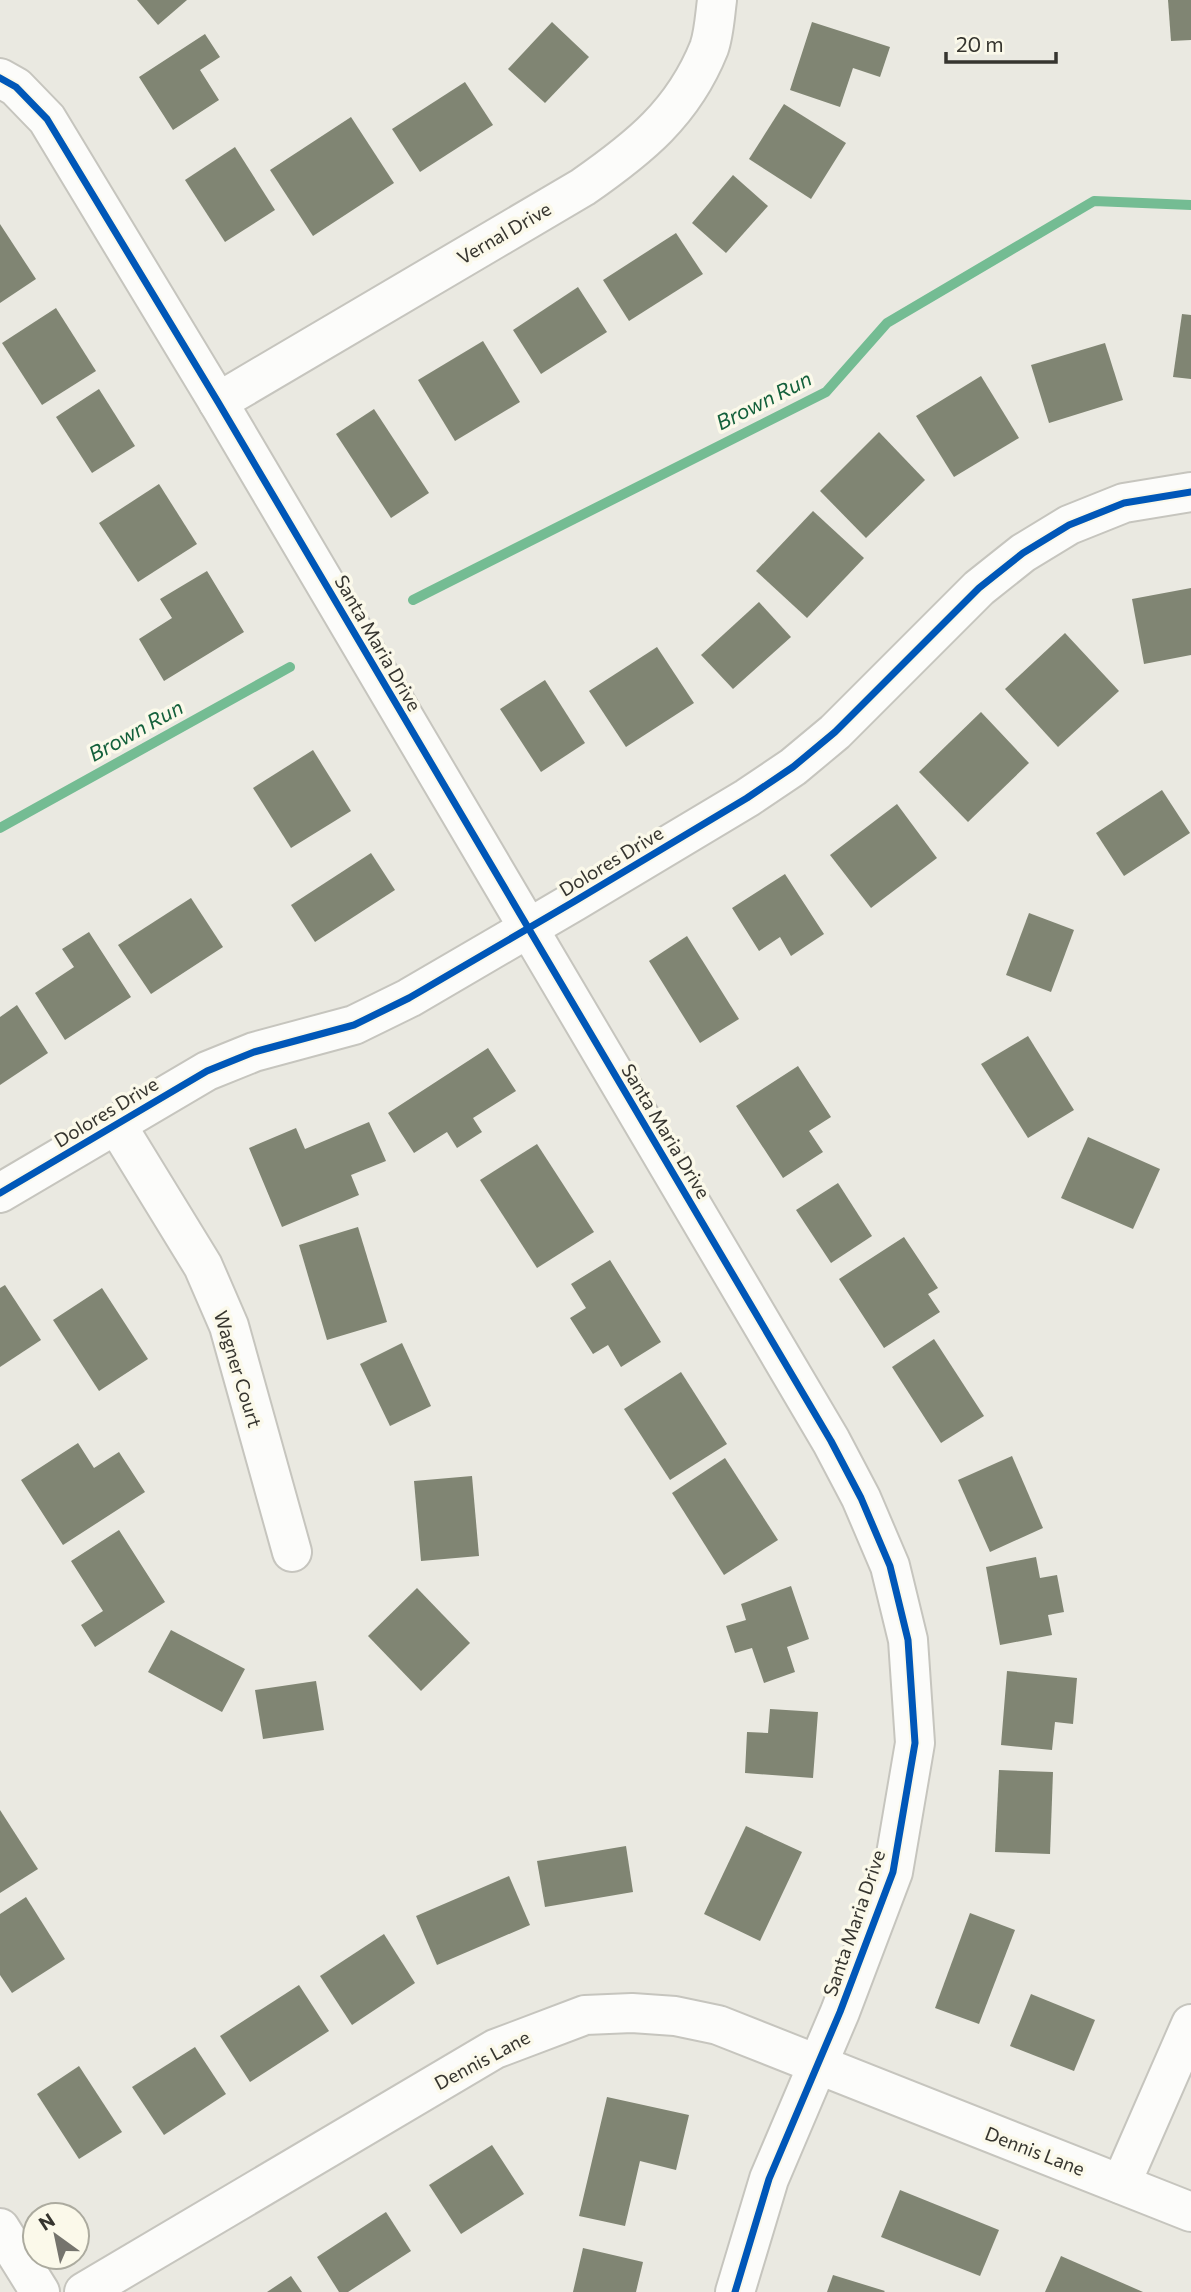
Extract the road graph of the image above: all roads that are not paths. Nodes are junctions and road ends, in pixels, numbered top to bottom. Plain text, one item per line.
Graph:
1 (718, 0) edge
2 (0, 78) edge
3 (218, 402) junction
4 (1191, 492) edge
5 (528, 929) junction
6 (116, 1124) junction
7 (0, 1193) edge
8 (292, 1552) dead end
9 (1191, 2024) edge
10 (815, 2065) junction
11 (1121, 2184) junction
12 (1191, 2212) edge
13 (0, 2228) edge
14 (40, 2292) edge
15 (84, 2292) edge
16 (735, 2292) edge

1 - 3 street, Vernal Drive
2 - 3 street, Santa Maria Drive
3 - 5 street, Santa Maria Drive
4 - 5 street, Dolores Drive
5 - 6 street, Dolores Drive
5 - 10 street, Santa Maria Drive
6 - 7 street, Dolores Drive
6 - 8 street, Wagner Court
9 - 11 street
10 - 11 street, Dennis Lane
10 - 15 street, Dennis Lane
10 - 16 street, Santa Maria Drive
11 - 12 street, Dennis Lane
13 - 14 street

